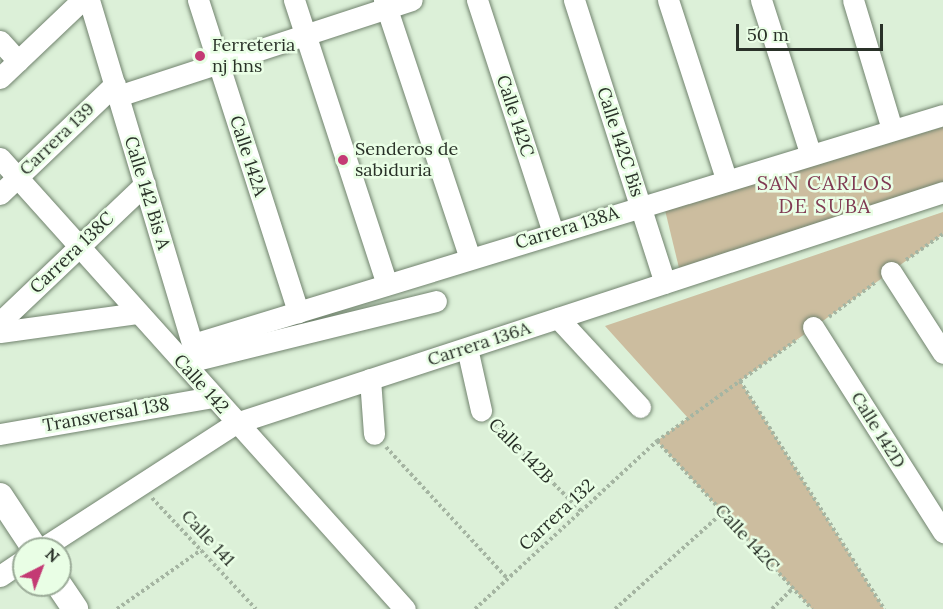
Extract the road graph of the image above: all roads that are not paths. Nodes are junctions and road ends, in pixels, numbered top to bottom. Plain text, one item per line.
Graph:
1 (82, 0) edge
2 (89, 0) edge
3 (198, 0) edge
4 (294, 0) edge
5 (412, 0) edge
6 (477, 0) edge
7 (574, 0) edge
8 (668, 0) edge
9 (761, 0) edge
10 (853, 0) edge
11 (386, 4) edge
12 (306, 36) junction
13 (0, 41) edge
14 (18, 61) junction
15 (219, 65) junction
16 (0, 78) edge
17 (116, 90) junction
18 (943, 115) edge
19 (892, 129) junction
20 (810, 153) junction
21 (0, 158) edge
22 (17, 177) junction
23 (726, 179) junction
24 (145, 184) junction
25 (943, 192) edge
26 (0, 194) edge
27 (640, 206) junction
28 (553, 233) junction
29 (79, 247) junction
30 (470, 258) junction
31 (891, 272) dead end
32 (665, 283) junction
33 (387, 284) junction
34 (436, 302) dead end
35 (298, 312) junction
36 (137, 313) junction
37 (558, 318) junction
38 (0, 322) edge
39 (813, 327) dead end
40 (0, 332) edge
41 (467, 348) junction
42 (195, 352) junction
43 (943, 353) edge
44 (370, 379) junction
45 (208, 392) junction
46 (640, 407) dead end
47 (481, 410) road end
48 (236, 423) junction
49 (0, 434) edge
50 (374, 434) road end
51 (0, 496) edge
52 (943, 532) edge
53 (28, 537) edge
54 (60, 537) edge
55 (405, 609) edge

1 - 14 street
2 - 17 street, Calle 142 Bis A
3 - 15 street, Calle 142A
4 - 12 street
5 - 11 street, Carrera 139
6 - 28 street, Calle 142C
7 - 27 street, Calle 142C Bis
8 - 23 street
9 - 20 street
10 - 19 street
11 - 12 street, Carrera 139
11 - 30 street
12 - 15 street, Carrera 139
12 - 33 street
13 - 14 street
14 - 16 street
15 - 17 street, Carrera 139
15 - 35 street, Calle 142A
17 - 22 street, Carrera 139
17 - 24 street, Calle 142 Bis A
18 - 19 street, Carrera 138A
19 - 20 street, Carrera 138A
20 - 23 street, Carrera 138A
21 - 22 street, Calle 142
22 - 26 street, Carrera 139
22 - 29 street, Calle 142
23 - 27 street, Carrera 138A
24 - 29 street, Carrera 138C
24 - 42 street, Calle 142 Bis A
25 - 32 street, Carrera 136A
27 - 28 street, Carrera 138A
27 - 32 street, Calle 142C Bis
28 - 30 street, Carrera 138A
29 - 36 street, Calle 142
29 - 38 street, Carrera 138C
30 - 33 street, Carrera 138A
31 - 43 street
32 - 37 street, Carrera 136A
33 - 35 street, Carrera 138A
34 - 42 street
35 - 42 street, Carrera 138A
36 - 40 street
36 - 45 street, Calle 142
37 - 41 street, Carrera 136A
37 - 46 street
39 - 52 street, Calle 142D
41 - 44 street, Carrera 136A
41 - 47 street, Calle 142B
42 - 45 street, Calle 142 Bis A
44 - 48 street, Carrera 136A
44 - 50 street
45 - 48 street, Calle 142
45 - 49 street, Transversal 138
48 - 54 street, Carrera 136A
48 - 55 street, Calle 142
51 - 53 main road

